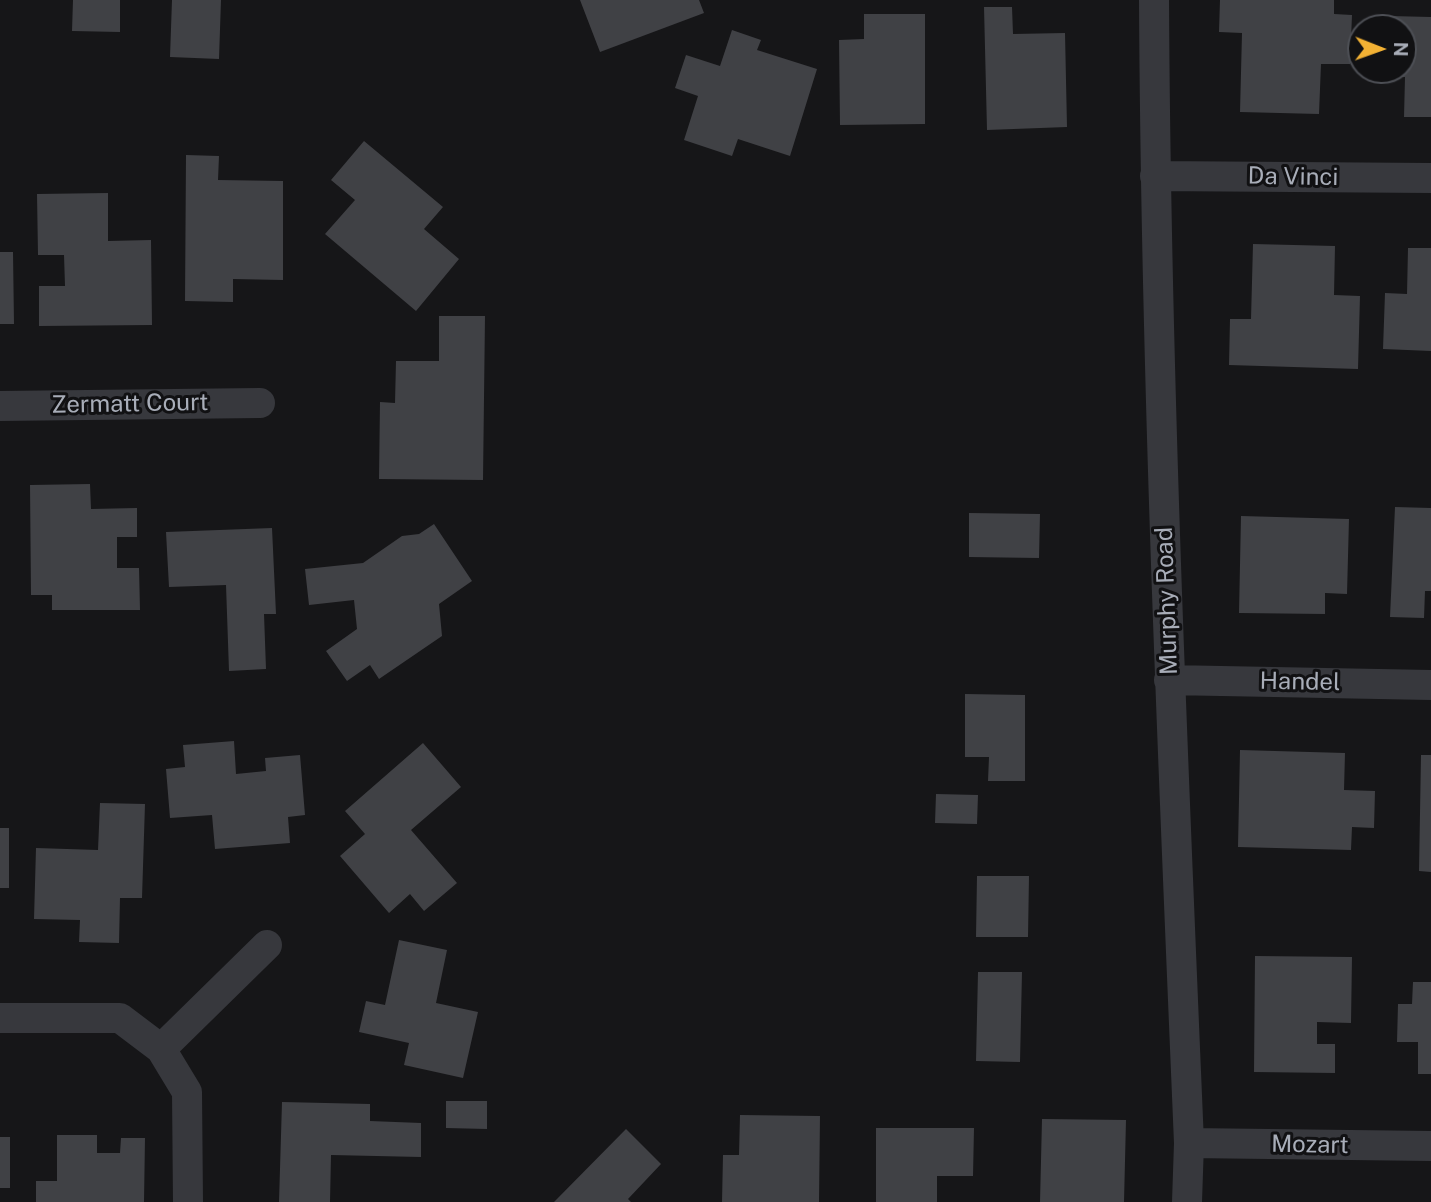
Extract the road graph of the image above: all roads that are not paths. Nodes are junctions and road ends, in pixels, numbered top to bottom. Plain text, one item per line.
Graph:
1 (1154, 0) edge
2 (1155, 176) junction
3 (1431, 178) edge
4 (261, 403) dead end
5 (0, 406) edge
6 (1169, 680) junction
7 (1431, 685) edge
8 (267, 945) dead end
9 (0, 1018) edge
10 (161, 1049) junction
11 (1189, 1143) junction
12 (1431, 1146) edge
13 (188, 1202) edge
14 (1187, 1202) edge

1 - 2 street, Murphy Road
2 - 3 street, Da Vinci
2 - 6 street, Murphy Road
4 - 5 street, Zermatt Court
6 - 7 street, Handel
6 - 11 street, Murphy Road
8 - 10 street
9 - 10 street
10 - 13 street
11 - 12 street, Mozart
11 - 14 street, Murphy Road

